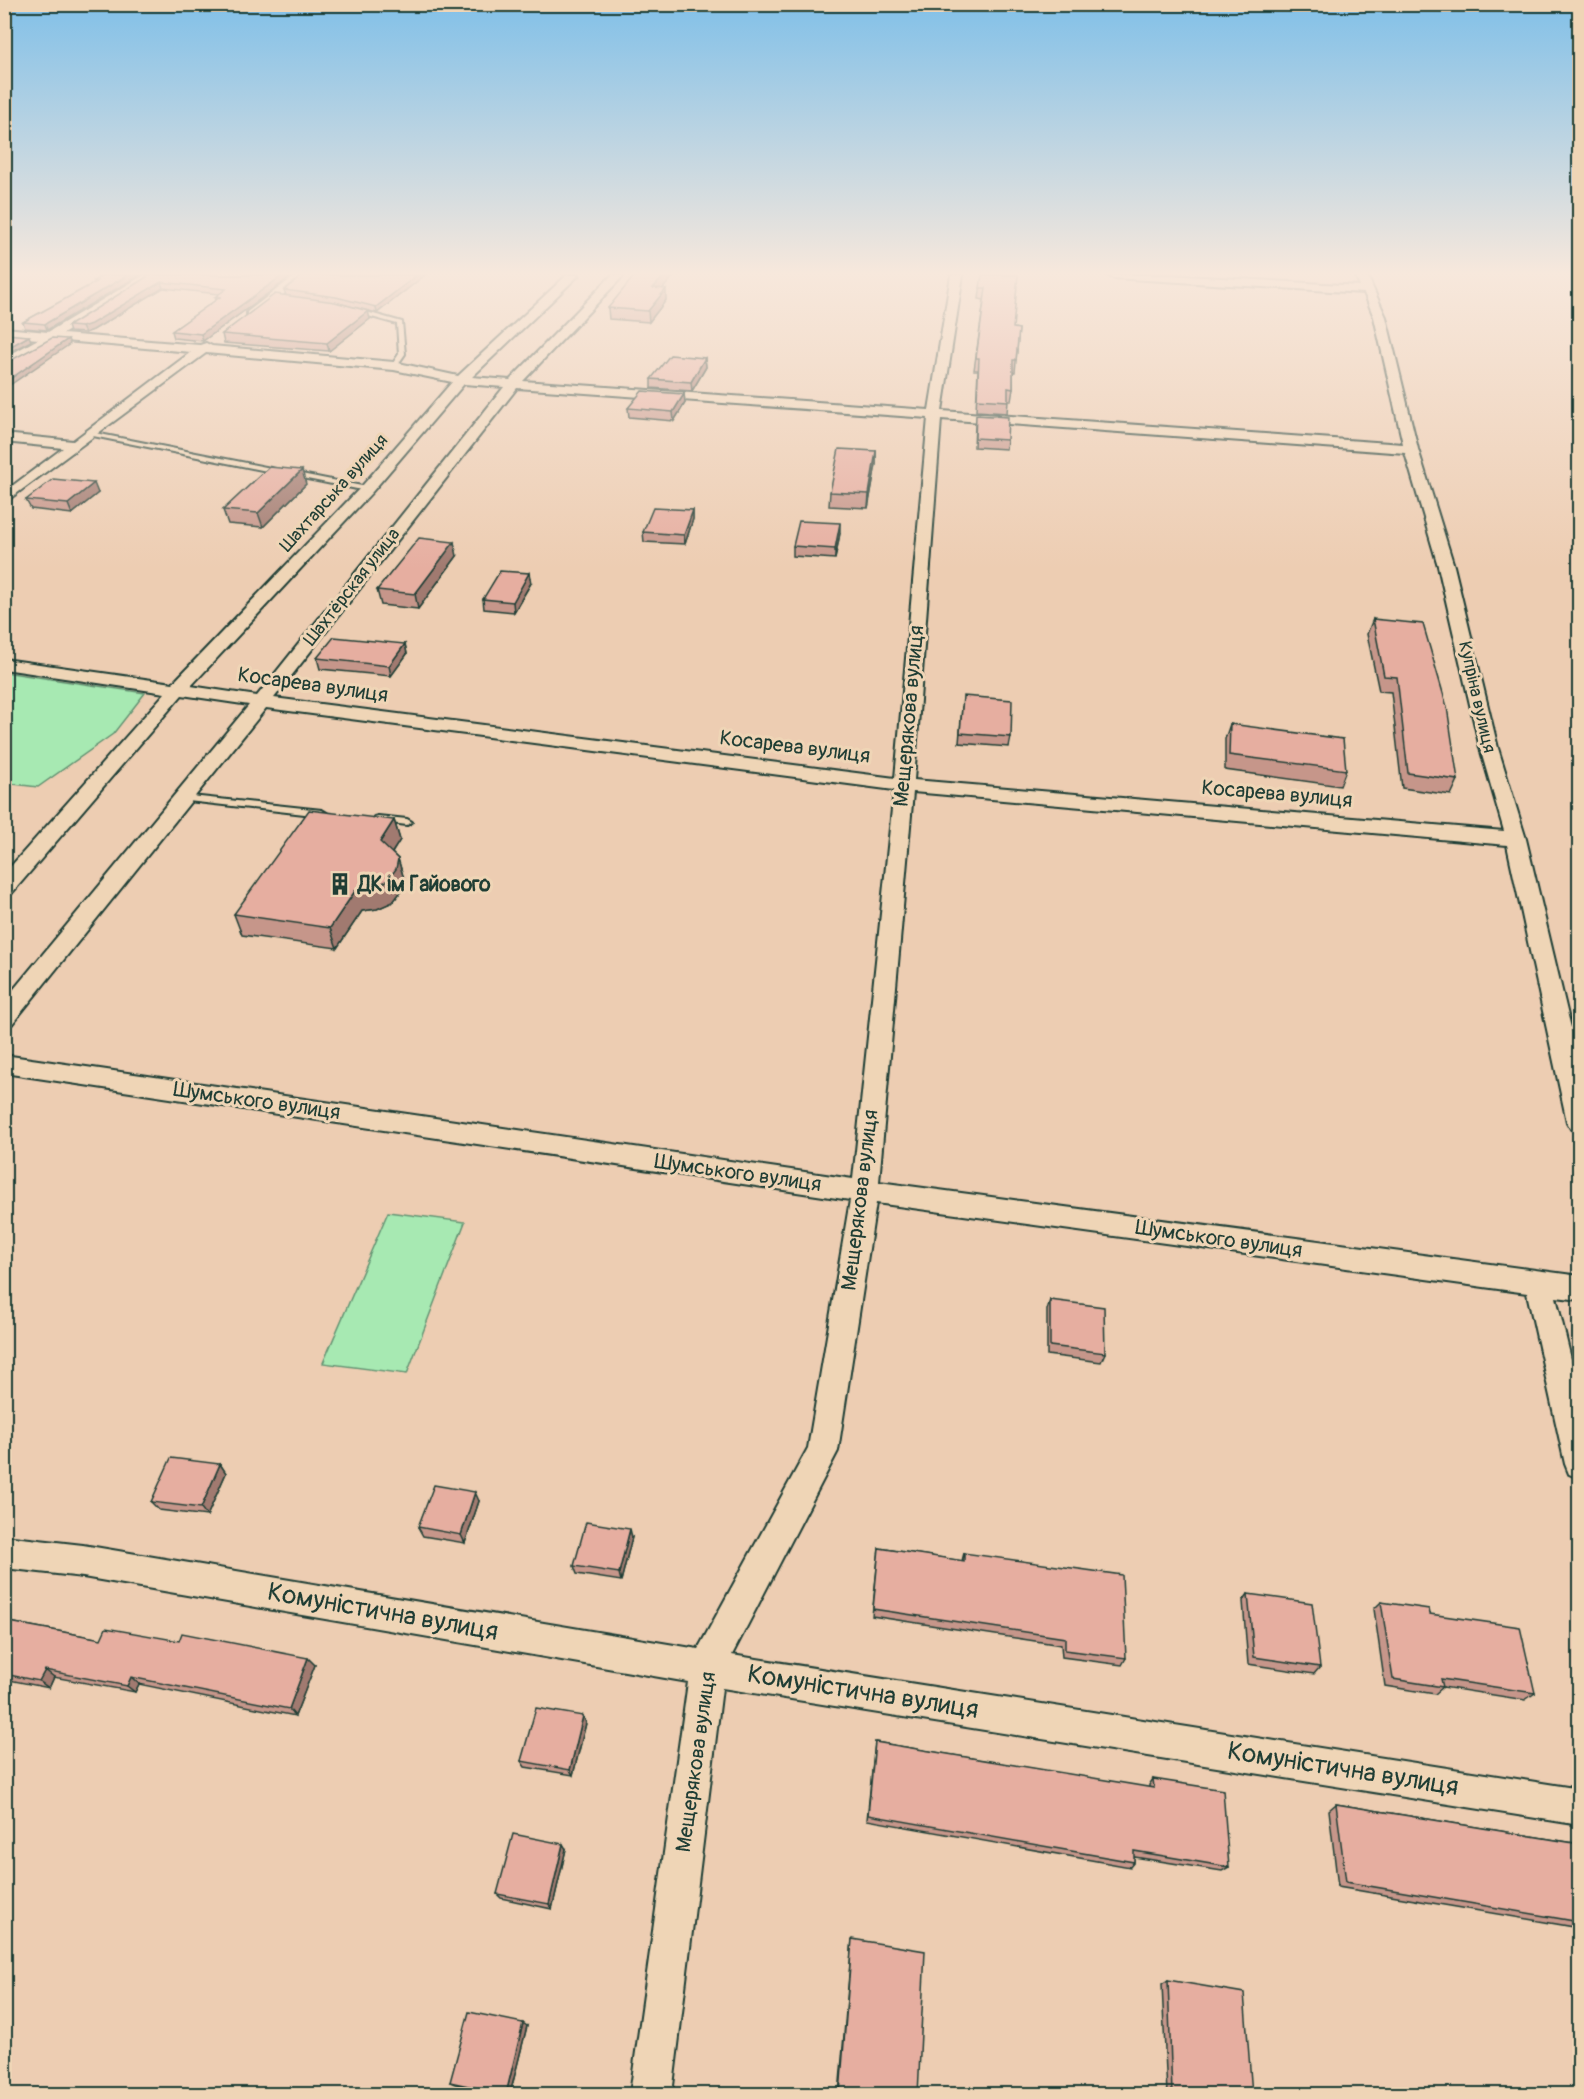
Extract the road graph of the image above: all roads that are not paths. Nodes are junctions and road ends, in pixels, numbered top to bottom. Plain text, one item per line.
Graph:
1 (171, 373) edge
2 (427, 373) edge
3 (469, 373) edge
4 (524, 373) edge
5 (941, 373) edge
6 (1393, 373) edge
7 (461, 380) junction
8 (513, 384) junction
9 (934, 414) junction
10 (90, 434) junction
11 (4, 438) edge
12 (76, 445) junction
13 (1411, 449) junction
14 (367, 489) junction
15 (4, 499) edge
16 (4, 664) edge
17 (177, 690) junction
18 (261, 702) junction
19 (904, 785) junction
20 (182, 798) junction
21 (336, 814) edge
22 (372, 818) edge
23 (407, 822) dead end
24 (1516, 839) junction
25 (4, 888) edge
26 (4, 1018) edge
27 (4, 1064) edge
28 (1580, 1122) edge
29 (865, 1191) junction
30 (1539, 1283) junction
31 (1580, 1288) edge
32 (1580, 1464) edge
33 (4, 1552) edge
34 (707, 1668) junction
35 (1580, 1807) edge
36 (651, 2094) edge

1 - 10 street
2 - 7 street
3 - 7 street, Шахтарська вулиця
4 - 8 street, Шахтёрская улица
5 - 9 street, Мещерякова вулиця
6 - 13 street, Купріна вулиця
7 - 8 street
7 - 14 street, Шахтарська вулиця
8 - 9 street
8 - 18 street, Шахтёрская улица
9 - 13 street
9 - 19 street, Мещерякова вулиця
10 - 12 street
10 - 14 lane
11 - 12 street
12 - 15 street
13 - 24 street, Купріна вулиця
14 - 17 street, Шахтарська вулиця
16 - 17 street, Косарева вулиця
17 - 18 street, Косарева вулиця
17 - 25 street, Шахтарська вулиця
18 - 19 street, Косарева вулиця
18 - 20 street, Шахтёрская улица
19 - 24 street, Косарева вулиця
19 - 29 street, Мещерякова вулиця
20 - 21 lane
20 - 26 street, Шахтёрская улица
22 - 23 lane
24 - 28 street, Купріна вулиця
27 - 29 street, Шумського вулиця
29 - 30 street, Шумського вулиця
29 - 34 street, Мещерякова вулиця
30 - 31 street, Шумського вулиця
30 - 32 street
33 - 34 street, Комуністична вулиця
34 - 35 street, Комуністична вулиця
34 - 36 street, Мещерякова вулиця

